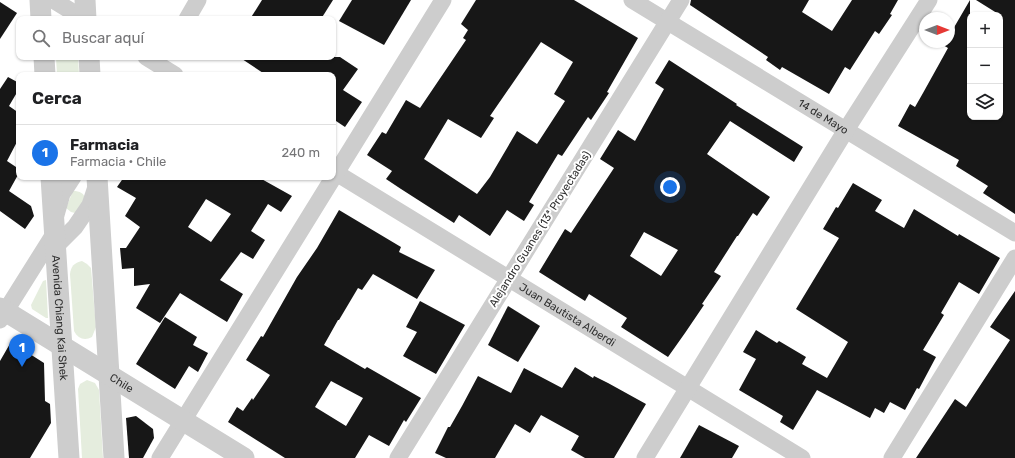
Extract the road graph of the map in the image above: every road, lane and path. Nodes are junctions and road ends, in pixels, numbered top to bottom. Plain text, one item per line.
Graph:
1 (40, 0) edge
2 (53, 0) edge
3 (85, 0) edge
4 (198, 0) edge
5 (443, 0) edge
6 (632, 0) edge
7 (681, 0) edge
8 (929, 0) edge
9 (41, 16) edge
10 (80, 16) edge
11 (85, 16) edge
12 (189, 16) edge
13 (668, 22) junction
14 (44, 60) edge
15 (89, 60) edge
16 (155, 63) edge
17 (45, 72) edge
18 (90, 72) edge
19 (170, 72) edge
20 (846, 130) junction
21 (336, 169) edge
22 (336, 173) edge
23 (51, 180) edge
24 (71, 180) edge
25 (97, 180) edge
26 (97, 180) edge
27 (329, 180) edge
28 (1015, 233) edge
29 (55, 235) junction
30 (1015, 258) edge
31 (509, 279) junction
32 (2, 313) edge
33 (62, 346) junction
34 (109, 375) junction
35 (689, 389) junction
36 (183, 420) junction
37 (69, 458) edge
38 (114, 458) edge
39 (160, 458) edge
40 (244, 458) edge
41 (398, 458) edge
42 (646, 458) edge
43 (802, 458) edge
44 (892, 458) edge

1 - 9 street
2 - 10 street
3 - 11 street
4 - 12 street
5 - 21 street
6 - 13 street, 14 de Mayo
7 - 13 street, Alejandro Guanes (13ª Proyectadas)
8 - 20 street
13 - 20 street, 14 de Mayo
13 - 31 street, Alejandro Guanes (13ª Proyectadas)
14 - 17 street
15 - 18 street
16 - 19 street
20 - 28 street, 14 de Mayo
20 - 35 street
22 - 31 street, Juan Bautista Alberdi
23 - 29 street, Avenida Chiang Kai Shek
24 - 29 street
25 - 29 street
26 - 34 street
27 - 36 street
29 - 32 street
29 - 33 street, Avenida Chiang Kai Shek
30 - 44 street
31 - 35 street, Juan Bautista Alberdi
31 - 41 street, Alejandro Guanes (13ª Proyectadas)
32 - 33 street, Chile
33 - 34 street, Chile
33 - 37 street, Avenida Chiang Kai Shek
34 - 36 street, Chile
34 - 38 street
35 - 42 street
35 - 43 street, Juan Bautista Alberdi
36 - 39 street
36 - 40 street, Chile

